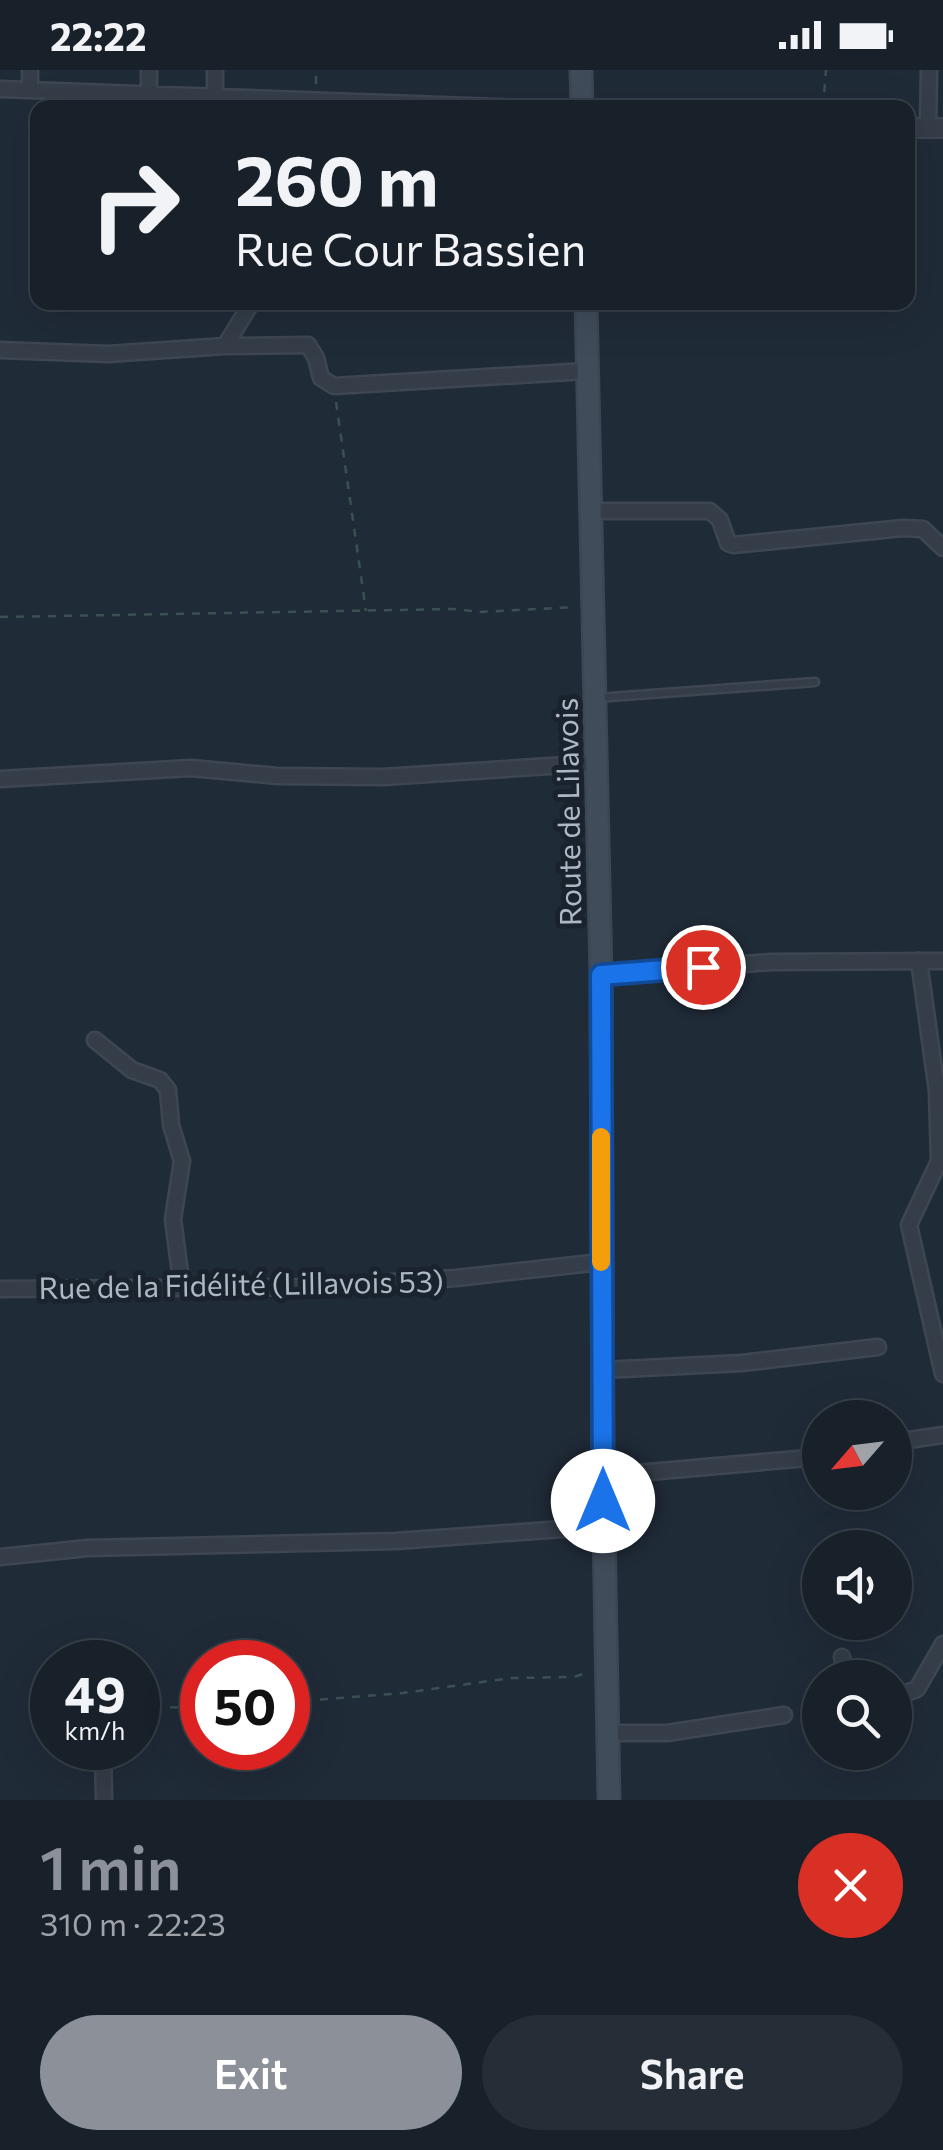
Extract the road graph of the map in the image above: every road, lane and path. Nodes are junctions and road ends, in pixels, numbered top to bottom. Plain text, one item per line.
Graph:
1 (30, 70) edge
2 (149, 70) edge
3 (215, 70) edge
4 (316, 70) edge
5 (581, 70) edge
6 (826, 70) edge
7 (929, 70) edge
8 (30, 88) junction
9 (0, 89) edge
10 (150, 92) junction
11 (215, 97) junction
12 (236, 100) edge
13 (315, 100) edge
14 (582, 100) edge
15 (824, 100) edge
16 (936, 128) edge
17 (247, 310) edge
18 (586, 310) edge
19 (225, 346) junction
20 (0, 350) edge
21 (587, 370) junction
22 (334, 386) junction
23 (590, 510) junction
24 (943, 548) edge
25 (592, 606) junction
26 (366, 612) junction
27 (0, 617) edge
28 (814, 682) dead end
29 (594, 698) junction
30 (596, 763) junction
31 (0, 779) edge
32 (919, 961) junction
33 (943, 961) edge
34 (601, 975) junction
35 (96, 1040) dead end
36 (601, 1262) junction
37 (0, 1288) edge
38 (182, 1288) junction
39 (878, 1346) dead end
40 (603, 1370) junction
41 (943, 1374) edge
42 (943, 1435) edge
43 (912, 1440) edge
44 (802, 1459) edge
45 (603, 1476) junction
46 (604, 1526) junction
47 (0, 1557) edge
48 (943, 1644) edge
49 (842, 1657) dead end
50 (843, 1660) edge
51 (605, 1670) junction
52 (912, 1691) edge
53 (310, 1700) edge
54 (784, 1715) dead end
55 (607, 1733) junction
56 (103, 1770) edge
57 (104, 1800) edge
58 (609, 1800) edge

1 - 8 street
2 - 10 street
3 - 11 street
4 - 13 path
5 - 14 main road
6 - 15 path
7 - 16 street
8 - 9 street
8 - 10 street
10 - 11 street
11 - 12 street
17 - 19 street
18 - 21 main road, Route de Lilavois
19 - 20 street
19 - 22 street
21 - 22 street
21 - 23 main road, Route de Lilavois
22 - 26 path
23 - 24 street
23 - 25 main road, Route de Lilavois
25 - 26 path
25 - 29 main road, Route de Lilavois
26 - 27 path
28 - 29 lane
29 - 30 main road, Route de Lilavois
30 - 31 street
30 - 34 main road, Route de Lilavois
32 - 33 street
32 - 34 street
32 - 41 street
34 - 36 main road, Route de Lilavois
35 - 38 street
36 - 38 street, Rue de la Fidélité (Lillavois 53)
36 - 40 main road, Route de Lilavois
37 - 38 street, Rue de la Fidélité (Lillavois 53)
39 - 40 street
40 - 45 main road, Route de Lilavois
42 - 43 street
44 - 45 street
45 - 46 main road, Route de Lilavois
46 - 47 street
46 - 51 main road, Route de Lilavois
48 - 52 street
49 - 50 street
51 - 53 path
51 - 55 main road, Route de Lilavois
54 - 55 street
55 - 58 main road, Route de Lilavois
56 - 57 street

